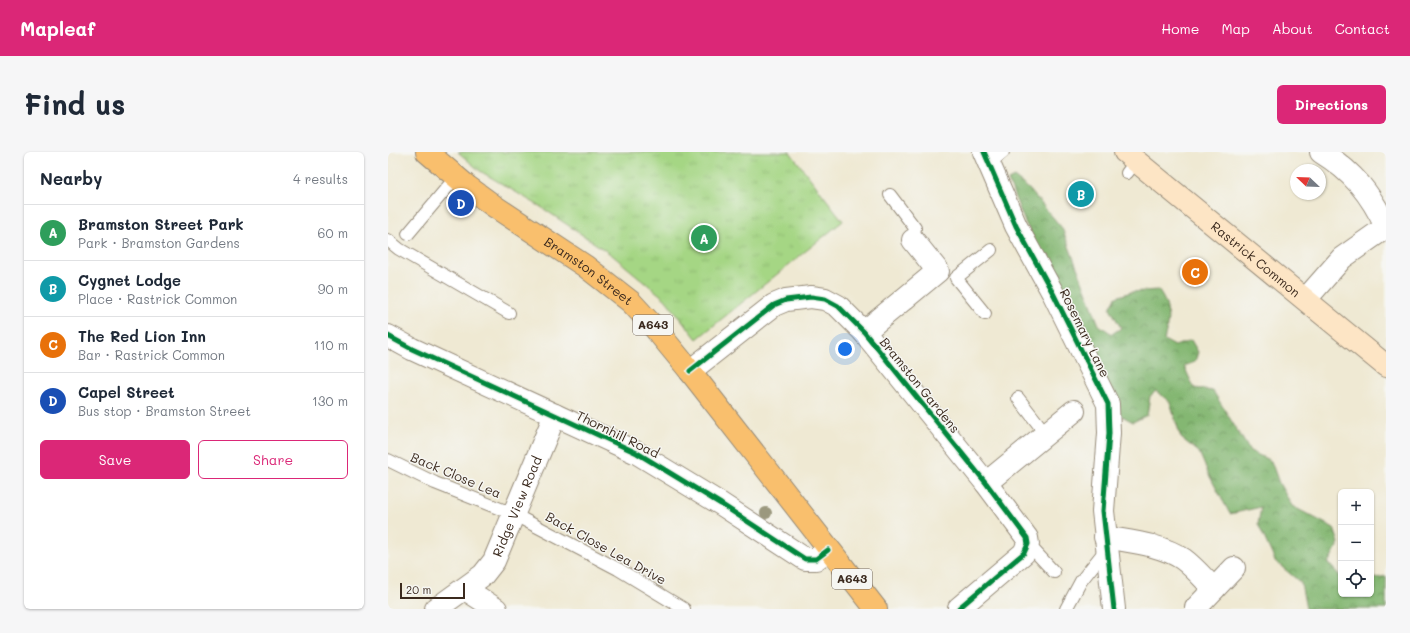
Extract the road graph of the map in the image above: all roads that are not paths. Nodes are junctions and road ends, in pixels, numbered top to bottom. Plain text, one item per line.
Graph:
1 (427, 152) edge
2 (1321, 152) edge
3 (992, 156) edge
4 (1129, 162) edge
5 (456, 177) junction
6 (890, 195) dead end
7 (1386, 227) edge
8 (408, 234) dead end
9 (388, 240) edge
10 (913, 240) joint
11 (991, 250) dead end
12 (947, 275) junction
13 (1306, 299) junction
14 (509, 313) dead end
15 (985, 314) dead end
16 (864, 332) junction
17 (388, 336) edge
18 (1386, 366) edge
19 (690, 371) junction
20 (1018, 398) dead end
21 (1074, 411) dead end
22 (555, 415) junction
23 (1046, 434) junction
24 (388, 460) edge
25 (986, 483) junction
26 (513, 514) junction
27 (1106, 543) junction
28 (1028, 544) junction
29 (828, 550) junction
30 (1234, 568) dead end
31 (1054, 572) dead end
32 (465, 589) junction
33 (1214, 589) junction
34 (959, 608) edge
35 (1196, 608) edge
36 (436, 609) edge
37 (496, 609) edge
38 (684, 609) edge
39 (876, 609) edge
40 (1066, 609) edge
41 (1114, 609) edge

1 - 5 main road, Bramston Street / A643
2 - 7 street
3 - 27 street, Rosemary Lane
4 - 13 street, Rastrick Common
5 - 8 lane
5 - 19 main road, Bramston Street / A643
6 - 10 lane
7 - 13 street
9 - 14 lane
10 - 12 street
11 - 12 lane
12 - 15 lane
12 - 16 street, Bramston Gardens
13 - 18 street, Rastrick Common
16 - 19 street, Bramston Gardens
16 - 25 street, Bramston Gardens
17 - 22 street, Thornhill Road
19 - 29 main road, Bramston Street / A643
20 - 23 lane
21 - 23 street
22 - 26 street, Ridge View Road
22 - 29 street, Thornhill Road
23 - 25 street
24 - 26 lane, Back Close Lea
25 - 28 street, Bramston Gardens
26 - 32 street, Ridge View Road
26 - 38 lane, Back Close Lea Drive
27 - 33 street
27 - 40 lane
27 - 41 street, Rosemary Lane
28 - 31 lane
28 - 34 street
29 - 39 main road, A643
30 - 33 street
32 - 36 street, Ridge View Road
32 - 37 street
33 - 35 street

